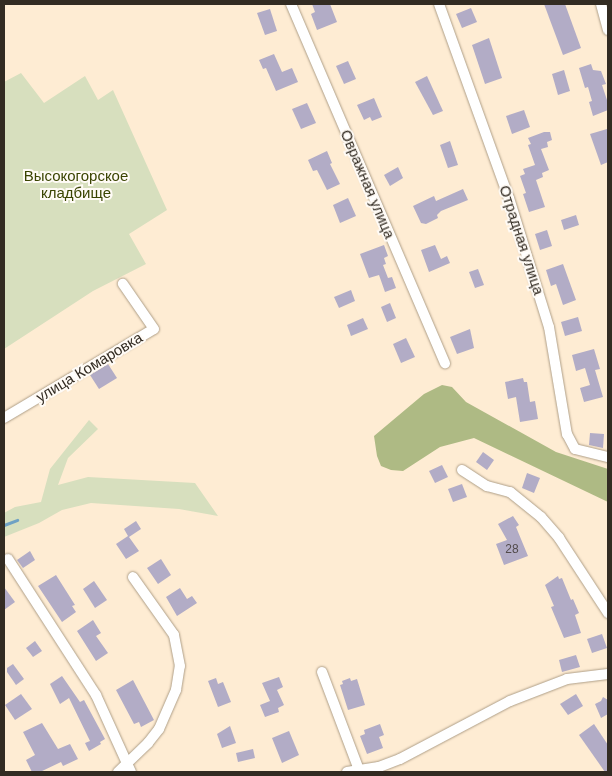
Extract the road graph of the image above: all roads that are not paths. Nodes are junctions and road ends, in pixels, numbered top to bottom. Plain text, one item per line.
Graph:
1 (291, 4) edge
2 (440, 4) edge
3 (601, 4) edge
4 (608, 30) edge
5 (123, 284) dead end
6 (445, 363) dead end
7 (4, 418) edge
8 (608, 457) edge
9 (462, 470) dead end
10 (8, 560) dead end
11 (133, 577) dead end
12 (608, 614) edge
13 (322, 672) dead end
14 (608, 674) edge
15 (129, 769) edge
16 (361, 771) edge
17 (118, 772) edge
18 (347, 772) edge

1 - 6 street, Овражная улица
2 - 8 street, Отрадная улица
3 - 4 street
5 - 7 street, улица Комаровка
9 - 12 street
10 - 15 street
11 - 15 street
13 - 16 street
14 - 16 street
15 - 17 street
16 - 18 street

